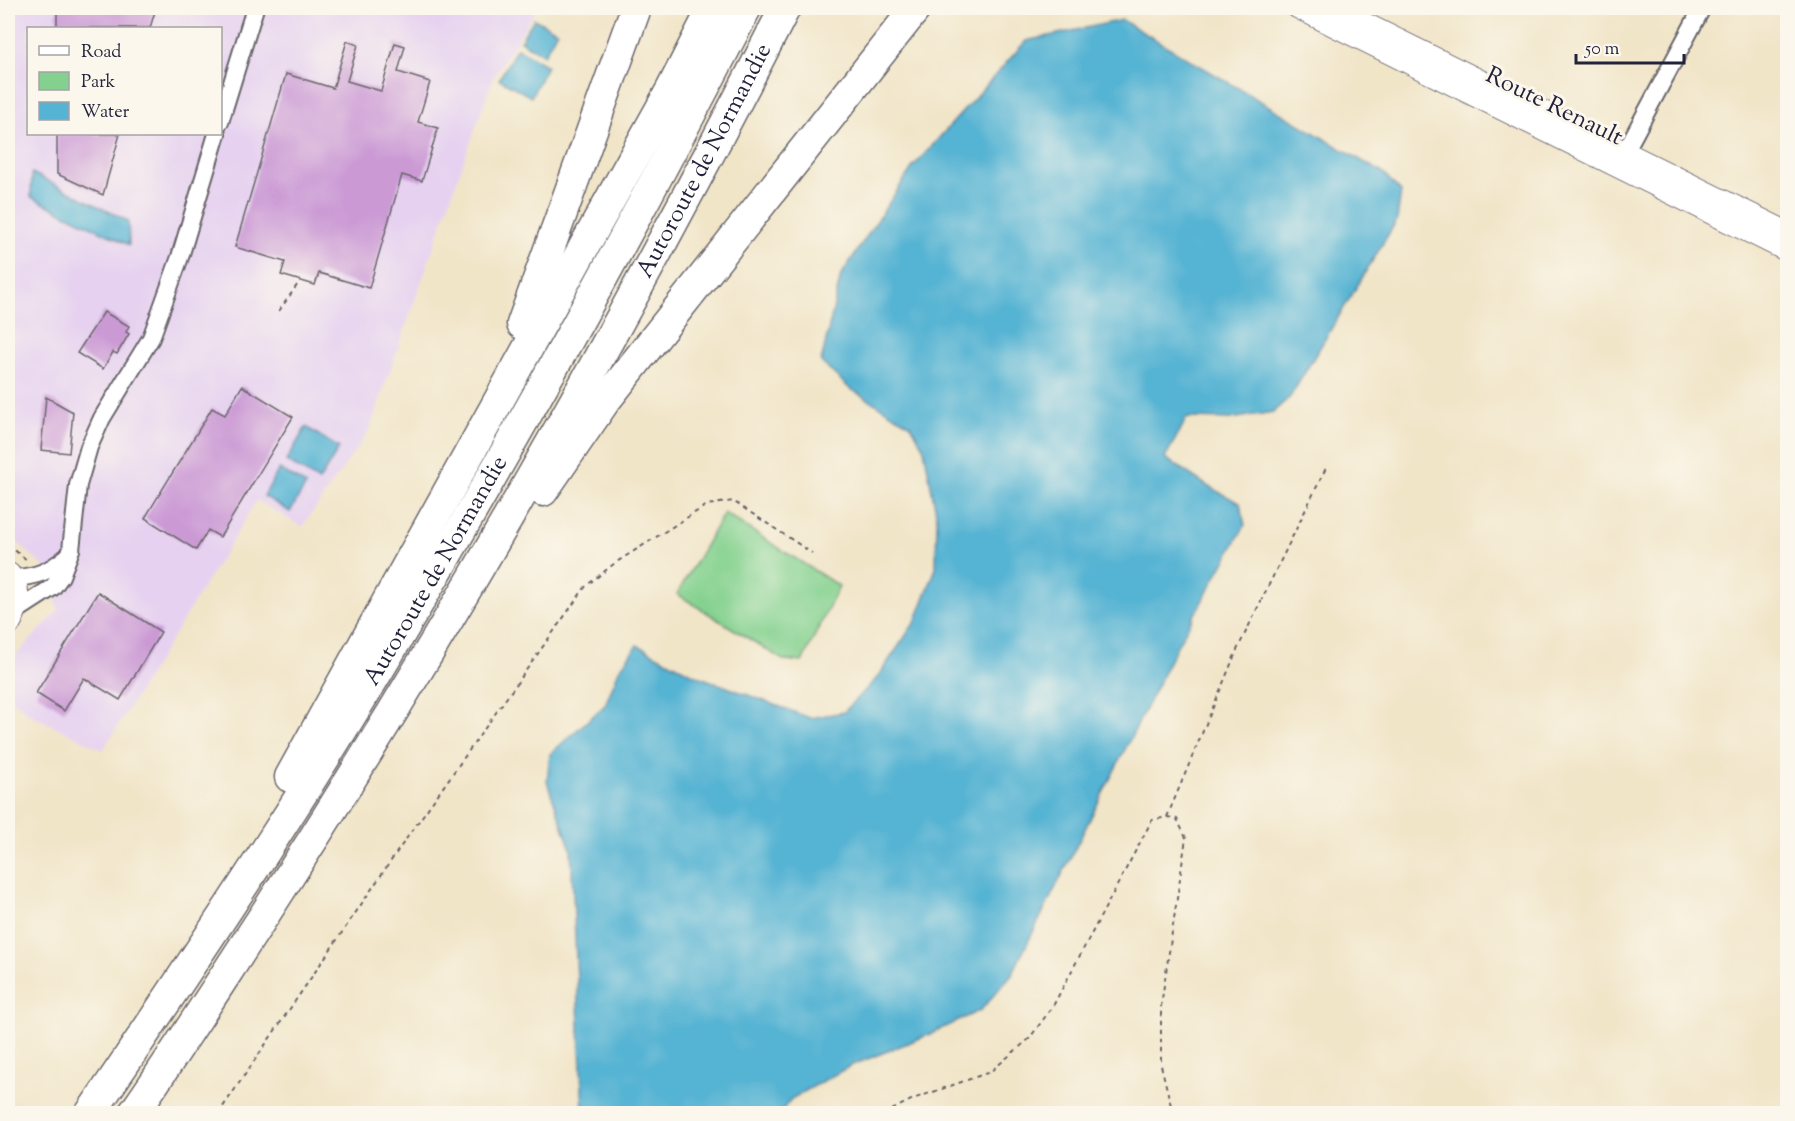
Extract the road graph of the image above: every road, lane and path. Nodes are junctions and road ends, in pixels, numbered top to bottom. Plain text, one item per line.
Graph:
1 (255, 8) edge
2 (636, 8) edge
3 (713, 8) edge
4 (746, 8) edge
5 (785, 8) edge
6 (916, 8) edge
7 (929, 8) edge
8 (1297, 8) edge
9 (1335, 8) edge
10 (1702, 8) edge
11 (868, 71) junction
12 (222, 115) edge
13 (217, 135) edge
14 (1554, 135) junction
15 (1626, 150) junction
16 (1788, 232) edge
17 (1788, 252) edge
18 (300, 281) dead end
19 (279, 311) dead end
20 (1326, 468) dead end
21 (440, 504) junction
22 (503, 527) junction
23 (8, 545) edge
24 (812, 553) dead end
25 (69, 556) junction
26 (33, 565) dead end
27 (9, 577) edge
28 (10, 618) edge
29 (1167, 817) junction
30 (264, 850) junction
31 (90, 1113) edge
32 (133, 1113) edge
33 (218, 1113) edge
34 (884, 1113) edge
35 (1173, 1113) edge

1 - 12 street
2 - 21 highway
3 - 21 highway
4 - 30 highway, Autoroute de Normandie
5 - 22 highway, Autoroute de Normandie
6 - 11 highway
7 - 11 highway
8 - 14 street, Route Renault
9 - 15 street, Route Renault
10 - 15 street
11 - 22 highway
13 - 25 street
14 - 15 street
14 - 17 street, Route Renault
15 - 16 street, Route Renault
18 - 19 path
20 - 29 path
21 - 30 highway
22 - 32 highway, Autoroute de Normandie
23 - 26 path
24 - 33 path
25 - 27 street
25 - 28 street
27 - 28 main road
29 - 34 path
29 - 35 path
30 - 31 highway, Autoroute de Normandie

